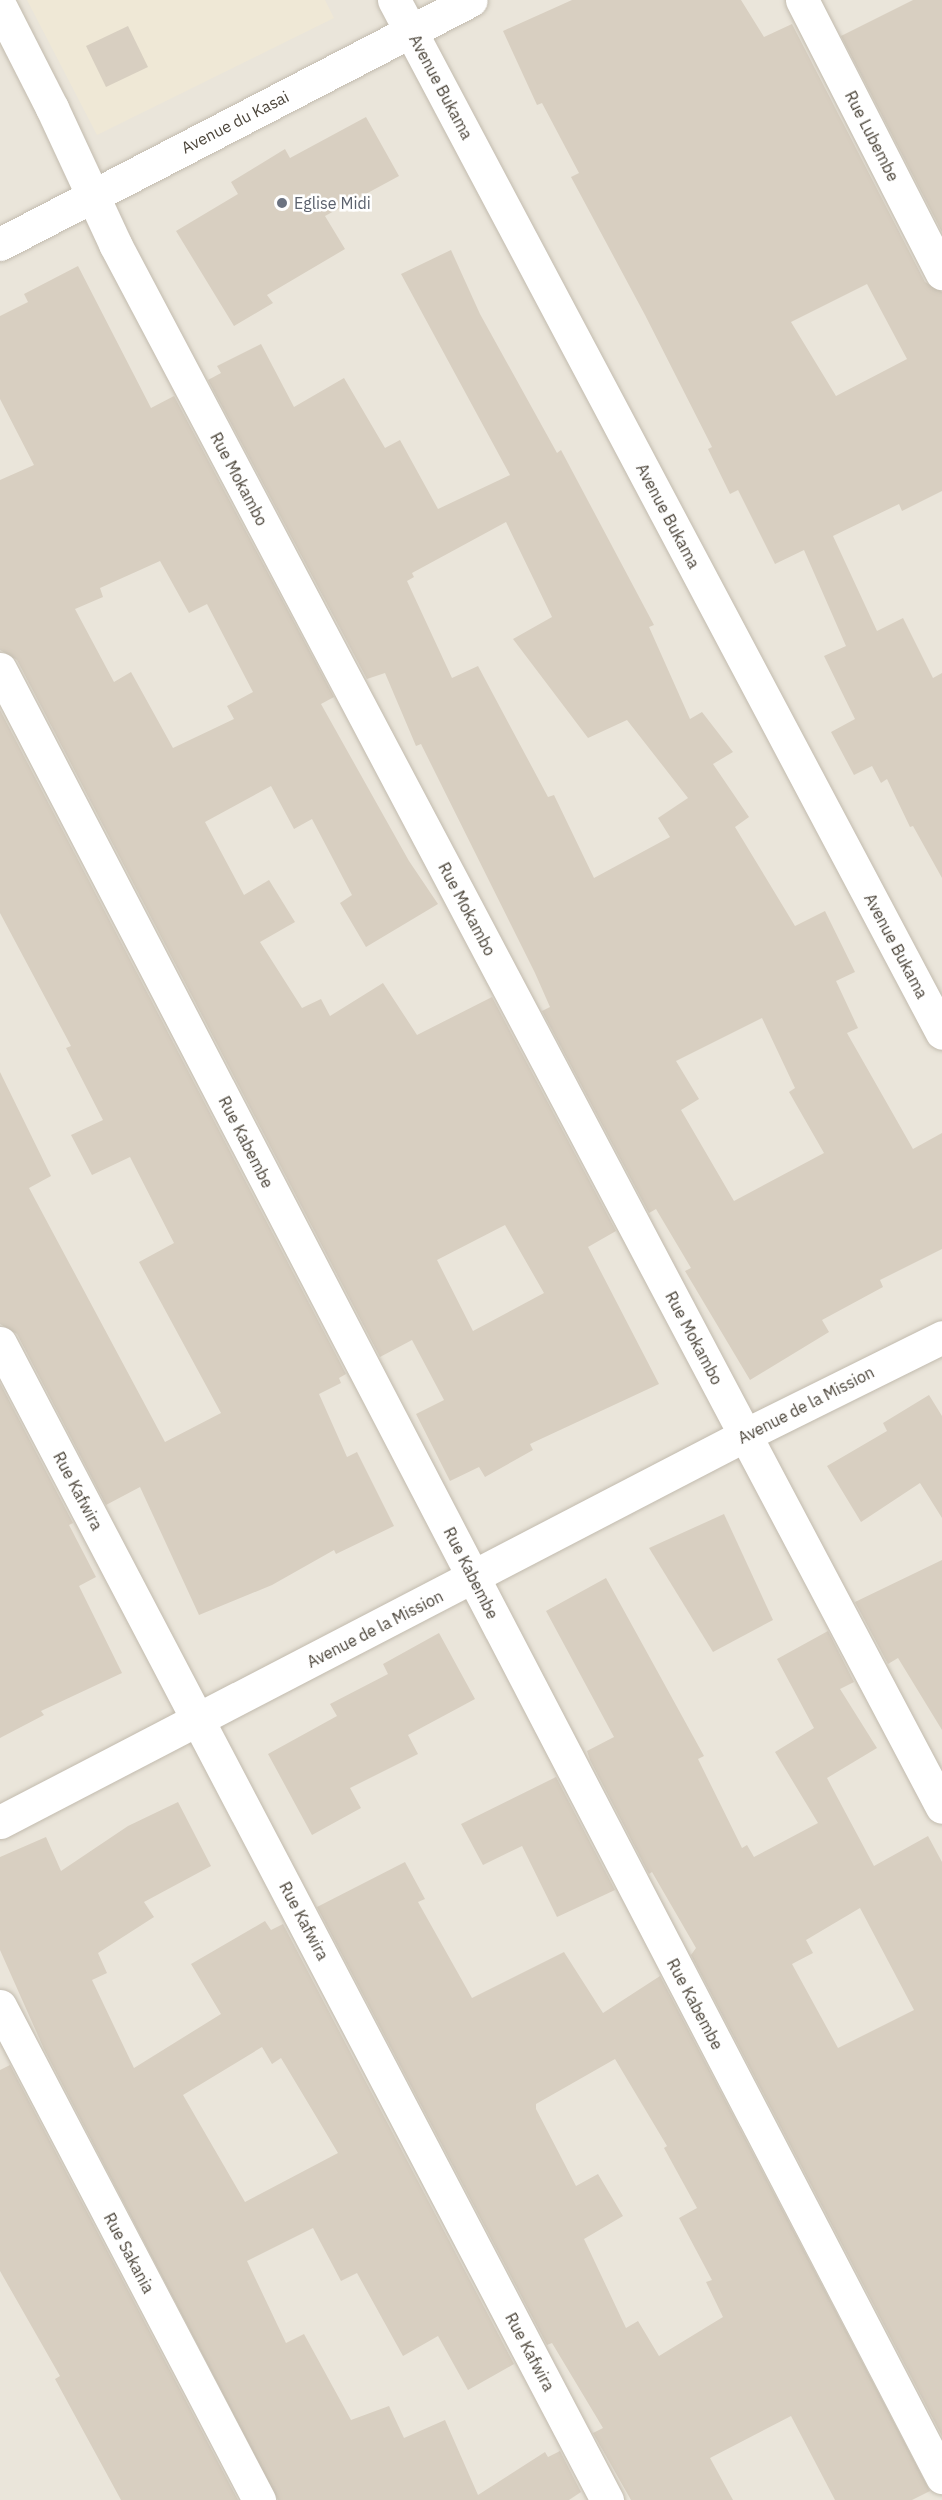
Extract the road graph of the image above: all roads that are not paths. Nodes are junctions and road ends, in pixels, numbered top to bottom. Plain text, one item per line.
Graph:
1 (394, 0) edge
2 (471, 0) edge
3 (802, 0) edge
4 (0, 6) edge
5 (411, 30) junction
6 (93, 196) junction
7 (0, 244) edge
8 (942, 273) edge
9 (0, 669) edge
10 (942, 1033) edge
11 (942, 1337) edge
12 (0, 1343) edge
13 (745, 1435) junction
14 (474, 1579) junction
15 (198, 1720) junction
16 (942, 1807) edge
17 (0, 1822) edge
18 (0, 2006) edge
19 (942, 2476) edge
20 (259, 2500) edge
21 (607, 2500) edge

1 - 5 street, Avenue Bukama
2 - 5 street, Avenue du Kasai
3 - 8 street, Rue Lubembe
4 - 6 street, Rue Mokambo
5 - 6 street, Avenue du Kasai
5 - 10 street, Avenue Bukama
6 - 7 street, Avenue du Kasai
6 - 13 street, Rue Mokambo
9 - 14 street, Rue Kabembe
11 - 13 street, Avenue de la Mission
12 - 15 street, Rue Kafwira
13 - 14 street, Avenue de la Mission
13 - 16 street, Rue Mokambo
14 - 15 street, Avenue de la Mission
14 - 19 street, Rue Kabembe
15 - 17 street, Avenue de la Mission
15 - 21 street, Rue Kafwira
18 - 20 street, Rue Sakania

